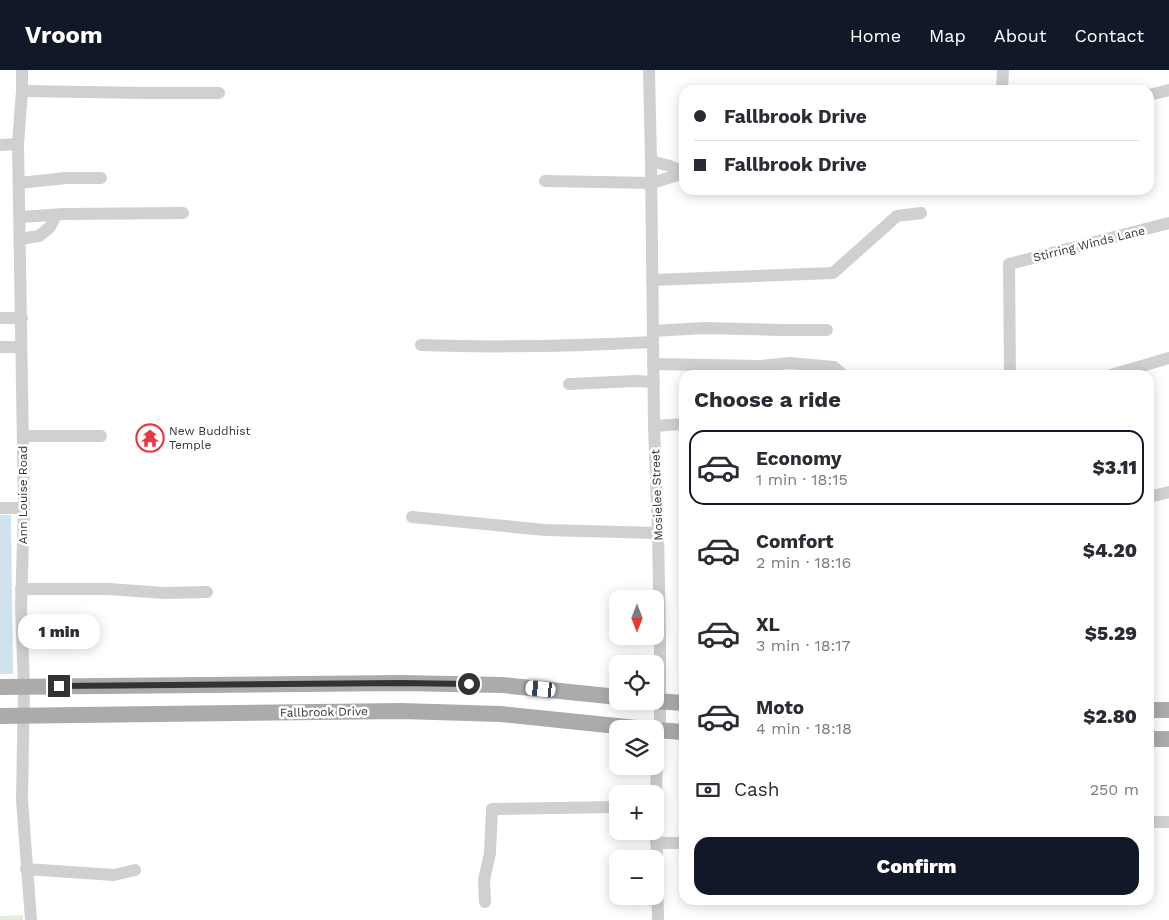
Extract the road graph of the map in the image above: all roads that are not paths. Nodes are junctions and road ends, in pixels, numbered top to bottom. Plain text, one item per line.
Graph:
1 (22, 70) edge
2 (649, 70) edge
3 (1003, 70) edge
4 (1002, 85) edge
5 (1169, 90) edge
6 (22, 91) junction
7 (219, 93) dead end
8 (1154, 94) edge
9 (18, 144) junction
10 (0, 145) edge
11 (651, 161) junction
12 (679, 170) edge
13 (679, 174) edge
14 (101, 178) dead end
15 (545, 181) dead end
16 (19, 183) junction
17 (652, 183) junction
18 (183, 213) dead end
19 (56, 214) junction
20 (921, 214) dead end
21 (20, 217) junction
22 (1169, 223) edge
23 (20, 239) junction
24 (652, 280) junction
25 (0, 318) edge
26 (22, 318) junction
27 (827, 330) dead end
28 (653, 337) junction
29 (421, 344) dead end
30 (0, 347) edge
31 (21, 347) junction
32 (1169, 358) edge
33 (653, 364) junction
34 (837, 370) edge
35 (1010, 370) edge
36 (1128, 370) edge
37 (654, 382) junction
38 (570, 384) dead end
39 (679, 424) edge
40 (654, 426) junction
41 (23, 436) junction
42 (101, 436) dead end
43 (1169, 492) edge
44 (1154, 496) edge
45 (0, 508) edge
46 (24, 508) junction
47 (412, 517) dead end
48 (658, 533) junction
49 (21, 589) junction
50 (207, 592) dead end
51 (659, 655) edge
52 (24, 686) junction
53 (0, 687) edge
54 (609, 696) edge
55 (664, 702) edge
56 (679, 703) edge
57 (1154, 710) edge
58 (1169, 710) edge
59 (0, 716) edge
60 (23, 716) junction
61 (609, 725) edge
62 (664, 731) edge
63 (679, 732) edge
64 (1154, 739) edge
65 (1169, 739) edge
66 (609, 807) edge
67 (1154, 822) edge
68 (1169, 822) edge
69 (656, 840) edge
70 (656, 843) junction
71 (679, 843) edge
72 (26, 869) junction
73 (135, 870) dead end
74 (484, 902) dead end
75 (658, 919) edge
76 (31, 920) edge

1 - 6 street, Ann Louise Road
2 - 11 street, Mosielee Street
3 - 4 street
5 - 8 street
6 - 7 street
6 - 9 street, Ann Louise Road
9 - 10 street
9 - 16 street, Ann Louise Road
11 - 12 street
11 - 17 street, Mosielee Street
13 - 17 street
14 - 16 street
15 - 17 street
16 - 21 street, Ann Louise Road
17 - 24 street, Mosielee Street
18 - 19 street
19 - 21 street
19 - 23 street
20 - 24 street
21 - 23 street, Ann Louise Road
22 - 35 street, Stirring Winds Lane
23 - 26 street, Ann Louise Road
24 - 28 street, Mosielee Street
25 - 26 street
26 - 31 street, Ann Louise Road
27 - 28 street
28 - 29 street
28 - 33 street, Mosielee Street
30 - 31 street
31 - 41 street, Ann Louise Road
32 - 36 street
33 - 34 street
33 - 37 street, Mosielee Street
37 - 38 street
37 - 40 street, Mosielee Street
39 - 40 street
40 - 48 street, Mosielee Street
41 - 42 street
41 - 46 street, Ann Louise Road
43 - 44 street
45 - 46 street
46 - 49 street, Ann Louise Road
47 - 48 street
48 - 51 street, Mosielee Street
49 - 50 street
49 - 52 street, Ann Louise Road
52 - 53 main road
52 - 54 main road
52 - 60 street, Ann Louise Road
55 - 56 main road
57 - 58 main road
59 - 60 main road, Fallbrook Drive
60 - 61 main road, Fallbrook Drive
60 - 72 street, Ann Louise Road
62 - 63 main road, Fallbrook Drive
64 - 65 main road
66 - 74 street
67 - 68 street
69 - 70 street, Mosielee Street
70 - 71 street
70 - 75 street, Mosielee Street
72 - 73 street
72 - 76 street, Ann Louise Road

